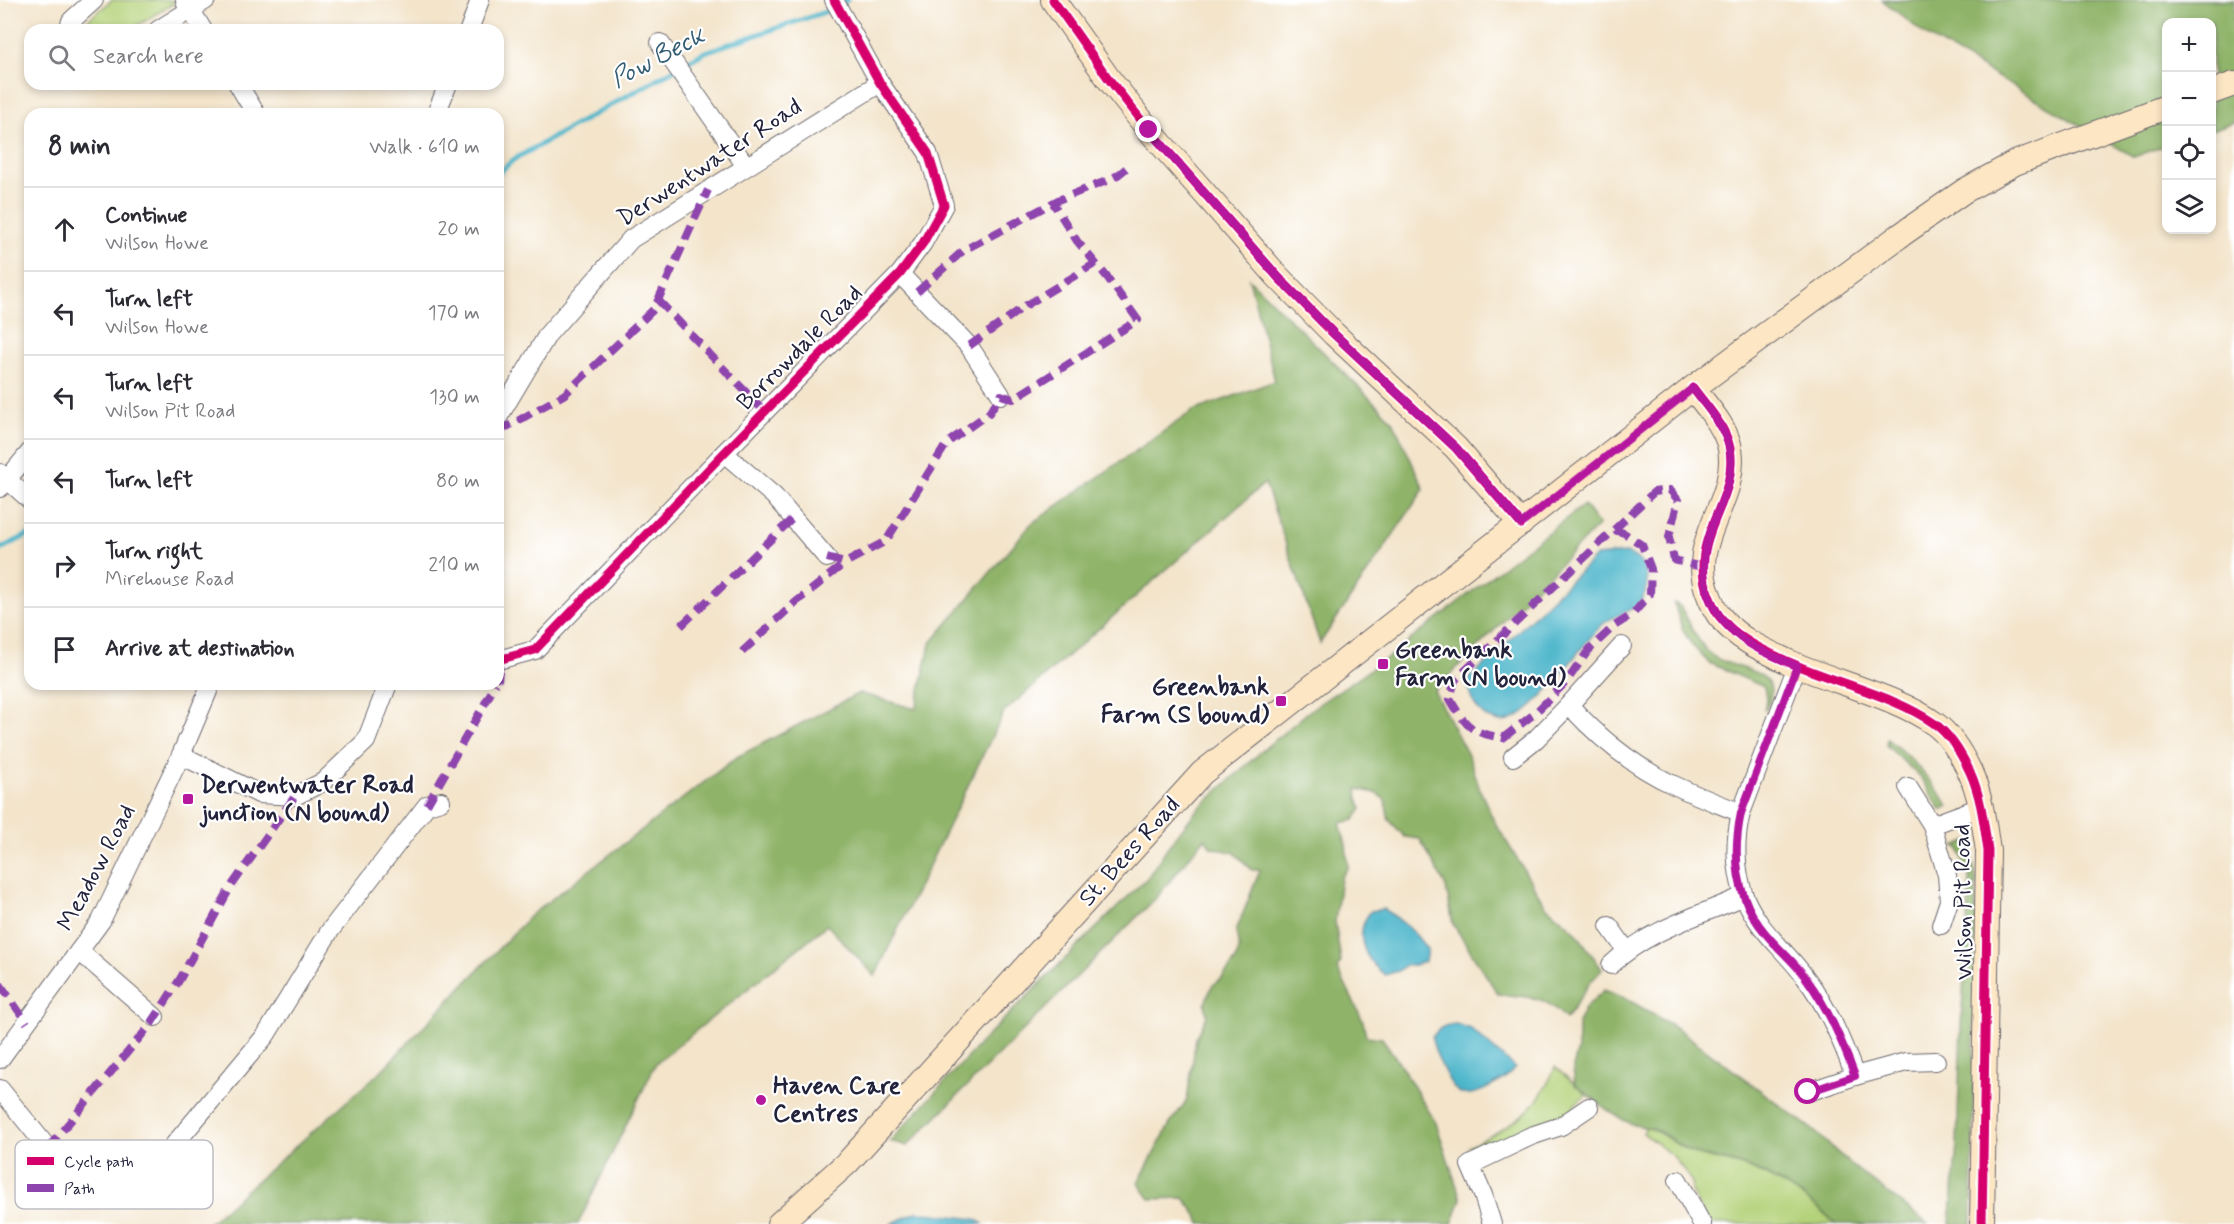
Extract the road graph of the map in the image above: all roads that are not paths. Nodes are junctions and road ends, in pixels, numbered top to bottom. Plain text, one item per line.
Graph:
1 (94, 0) edge
2 (206, 0) edge
3 (480, 0) edge
4 (834, 0) edge
5 (1053, 0) edge
6 (187, 5) edge
7 (70, 24) edge
8 (165, 24) edge
9 (199, 24) edge
10 (471, 24) edge
11 (660, 44) dead end
12 (880, 83) junction
13 (2234, 84) edge
14 (241, 90) edge
15 (446, 90) edge
16 (2216, 90) edge
17 (252, 108) edge
18 (438, 108) edge
19 (2162, 108) edge
20 (746, 166) junction
21 (900, 274) junction
22 (1693, 388) junction
23 (1001, 395) dead end
24 (504, 408) edge
25 (724, 453) junction
26 (24, 458) edge
27 (3, 480) edge
28 (24, 496) edge
29 (1521, 524) junction
30 (827, 558) dead end
31 (1622, 646) dead end
32 (504, 658) edge
33 (1797, 666) junction
34 (208, 690) edge
35 (386, 690) edge
36 (1569, 705) junction
37 (181, 755) junction
38 (1513, 757) dead end
39 (1908, 787) dead end
40 (441, 801) dead end
41 (1981, 807) junction
42 (1741, 813) junction
43 (1932, 825) junction
44 (1744, 896) junction
45 (1941, 925) dead end
46 (1609, 926) dead end
47 (1626, 950) junction
48 (79, 951) junction
49 (1611, 965) dead end
50 (155, 1017) dead end
51 (0, 1059) edge
52 (1935, 1061) dead end
53 (1855, 1076) junction
54 (0, 1089) edge
55 (1808, 1092) dead end
56 (1589, 1107) dead end
57 (41, 1140) edge
58 (178, 1140) edge
59 (1678, 1180) dead end
60 (779, 1224) edge
61 (1492, 1224) edge
62 (1702, 1224) edge
63 (1982, 1224) edge

1 - 7 street
2 - 6 street
3 - 10 street
4 - 12 street, Borrowdale Road
5 - 29 main road
6 - 8 street
6 - 9 street
11 - 20 street
12 - 20 street, Derwentwater Road
12 - 21 street, Borrowdale Road
13 - 16 main road
14 - 17 street
15 - 18 street
19 - 22 main road, St. Bees Road
20 - 24 street, Derwentwater Road
21 - 23 street
21 - 25 street, Borrowdale Road
22 - 29 main road, St. Bees Road
22 - 33 main road, Wilson Pit Road
25 - 30 street
25 - 32 street, Borrowdale Road
26 - 27 street
27 - 28 street
29 - 60 main road, St. Bees Road
31 - 36 street
33 - 41 main road, Wilson Pit Road
33 - 42 street
34 - 37 street, Meadow Road
35 - 37 street
36 - 38 street
36 - 42 street
37 - 48 street, Meadow Road
39 - 43 street
40 - 58 street
41 - 43 street
41 - 63 main road, Wilson Pit Road
42 - 44 street
43 - 45 street
44 - 47 street
44 - 53 street
46 - 47 street
47 - 49 street
48 - 50 street
48 - 51 street, Meadow Road
52 - 53 street
53 - 55 street
54 - 57 street
56 - 61 street
59 - 62 street

